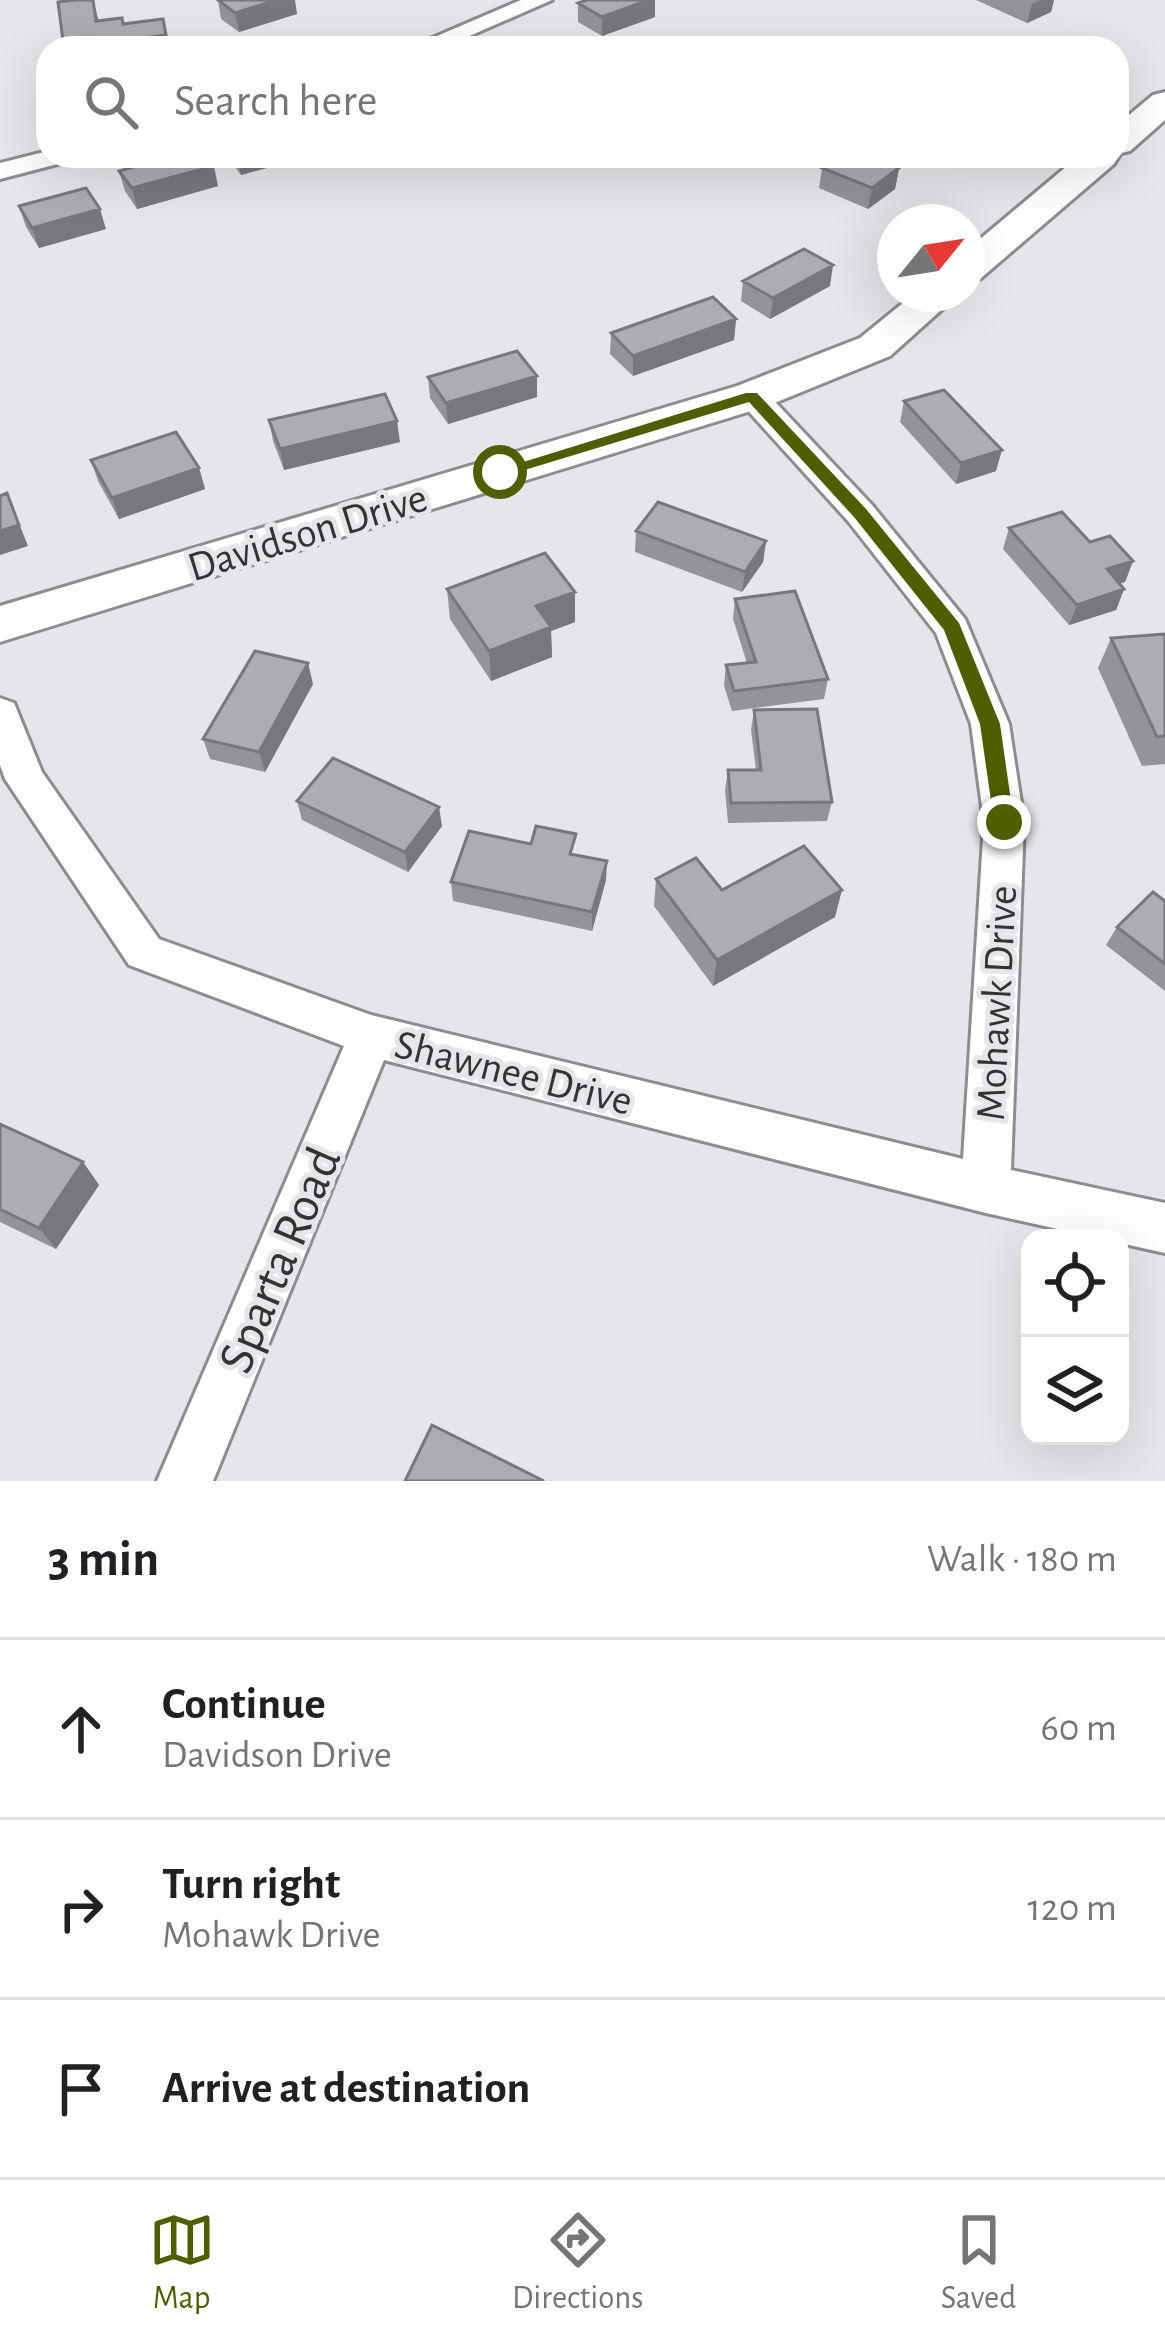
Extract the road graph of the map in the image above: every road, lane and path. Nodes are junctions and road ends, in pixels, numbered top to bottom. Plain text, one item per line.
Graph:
1 (541, 0) edge
2 (451, 36) edge
3 (1165, 102) edge
4 (1129, 132) edge
5 (36, 162) edge
6 (1087, 168) edge
7 (0, 171) edge
8 (985, 256) edge
9 (917, 312) edge
10 (752, 396) junction
11 (0, 624) edge
12 (0, 713) edge
13 (371, 1036) junction
14 (986, 1189) junction
15 (1165, 1228) edge
16 (185, 1481) edge

1 - 2 street
3 - 4 street
5 - 7 street
6 - 8 street
9 - 10 street, Davidson Drive
10 - 11 street, Davidson Drive
10 - 14 street, Mohawk Drive
12 - 13 street, Shawnee Drive
13 - 14 street, Shawnee Drive
13 - 16 street, Sparta Road
14 - 15 street, Shawnee Drive

